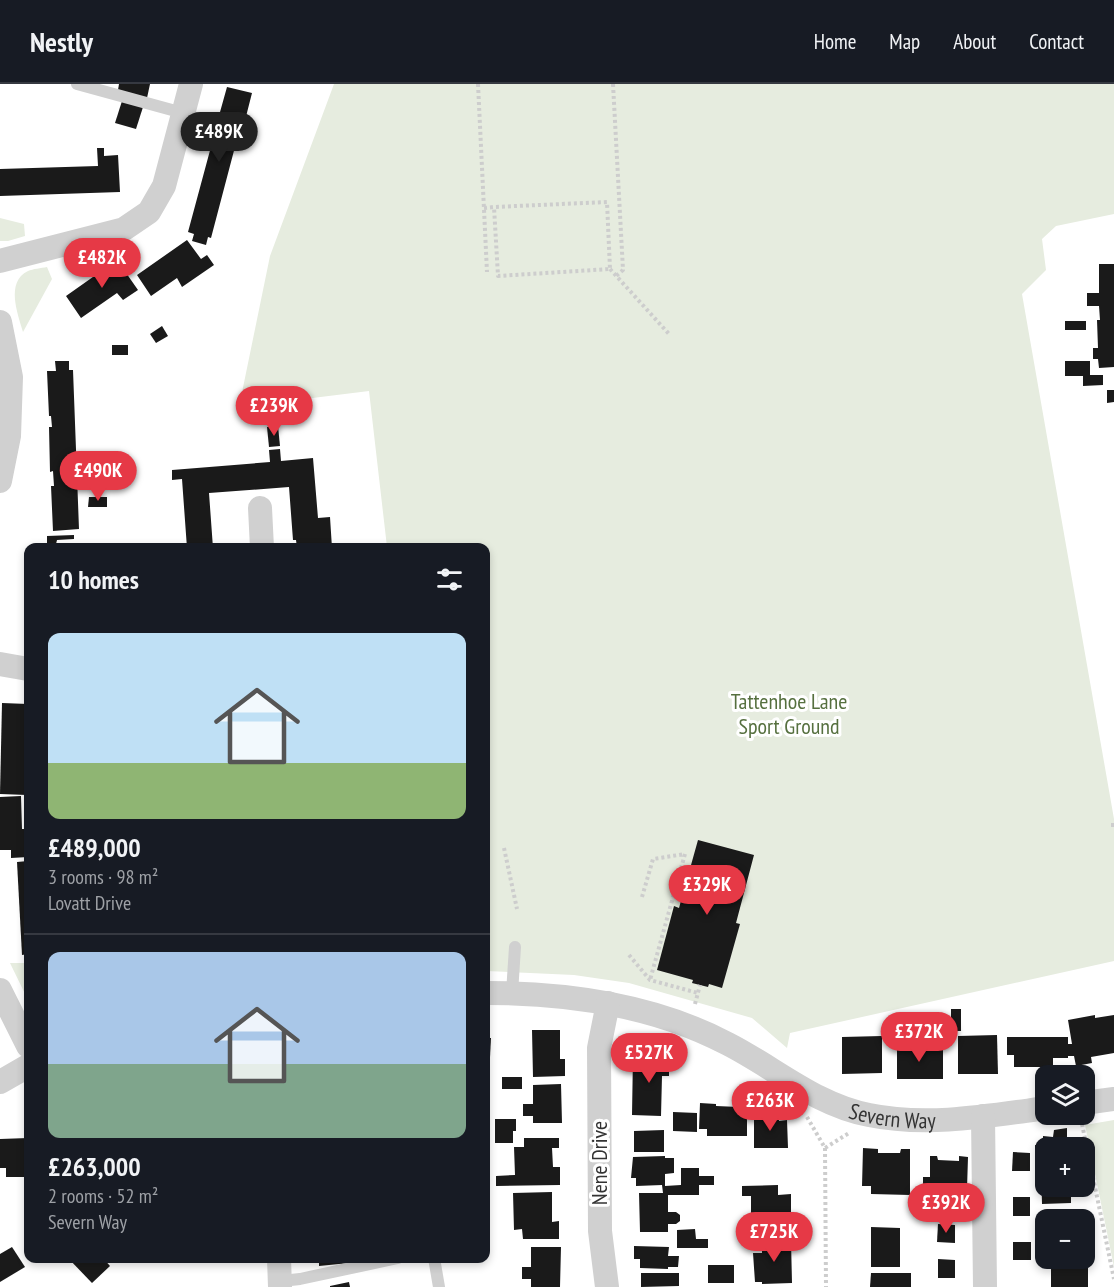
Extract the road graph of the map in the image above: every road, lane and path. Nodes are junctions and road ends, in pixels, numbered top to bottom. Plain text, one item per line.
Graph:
1 (77, 84) edge
2 (191, 84) edge
3 (478, 84) edge
4 (613, 84) edge
5 (183, 113) junction
6 (494, 207) junction
7 (483, 208) junction
8 (0, 261) edge
9 (610, 269) junction
10 (486, 272) dead end
11 (616, 276) junction
12 (0, 322) edge
13 (669, 334) dead end
14 (0, 481) edge
15 (260, 508) dead end
16 (262, 543) edge
17 (0, 664) edge
18 (24, 668) edge
19 (504, 848) dead end
20 (642, 897) dead end
21 (518, 909) dead end
22 (515, 947) dead end
23 (629, 955) dead end
24 (650, 980) junction
25 (700, 985) dead end
26 (0, 990) edge
27 (490, 993) edge
28 (512, 993) junction
29 (698, 993) junction
30 (608, 1003) junction
31 (694, 1004) dead end
32 (24, 1038) edge
33 (24, 1068) edge
34 (0, 1082) edge
35 (1114, 1099) edge
36 (1095, 1108) edge
37 (1035, 1109) edge
38 (803, 1111) dead end
39 (983, 1116) junction
40 (1085, 1125) edge
41 (851, 1131) dead end
42 (825, 1148) junction
43 (376, 1263) edge
44 (435, 1263) edge
45 (280, 1275) edge
46 (1114, 1279) edge
47 (438, 1287) edge
48 (607, 1287) edge
49 (826, 1287) edge
50 (985, 1287) edge

1 - 5 lane
2 - 5 street
3 - 7 path
4 - 11 path
5 - 8 street
6 - 7 path
6 - 9 path
6 - 9 path
7 - 10 path
9 - 11 path
11 - 13 path
12 - 14 street
15 - 16 street
17 - 18 street
19 - 21 path
20 - 24 path
22 - 28 lane
23 - 24 path
24 - 29 path
25 - 29 path
26 - 32 street
27 - 28 street, Severn Way
28 - 30 street, Severn Way
29 - 31 path
30 - 39 street, Severn Way
30 - 48 street, Nene Drive
33 - 34 street
35 - 36 street
37 - 39 street, Severn Way
38 - 42 path
39 - 50 street
40 - 46 path
41 - 42 path
42 - 49 path
43 - 45 lane
44 - 47 lane

